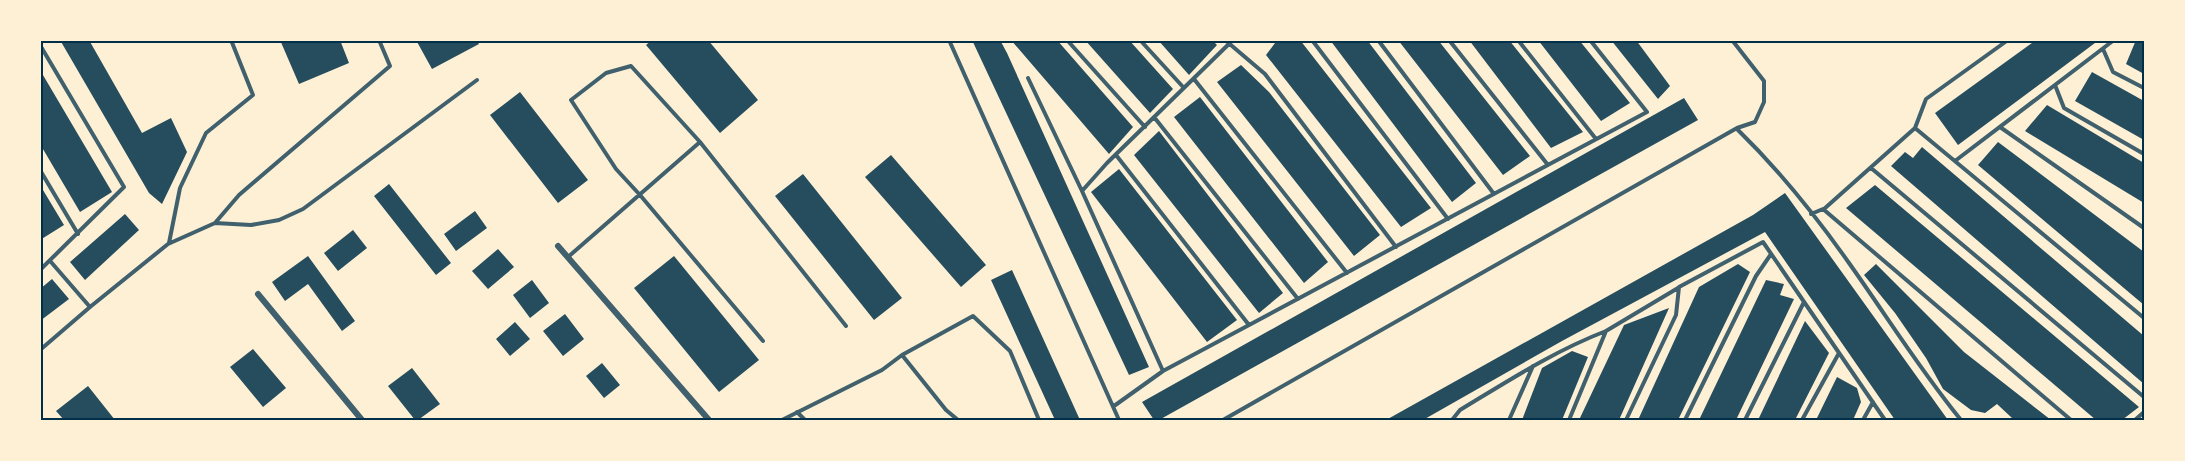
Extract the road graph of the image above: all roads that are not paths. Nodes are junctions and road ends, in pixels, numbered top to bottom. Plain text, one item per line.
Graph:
1 (231, 40) edge
2 (379, 40) edge
3 (949, 40) edge
4 (1066, 40) edge
5 (1140, 40) edge
6 (1225, 40) edge
7 (1233, 40) edge
8 (1312, 40) edge
9 (1378, 40) edge
10 (1449, 40) edge
11 (1518, 40) edge
12 (1590, 40) edge
13 (1732, 40) edge
14 (2008, 40) edge
15 (2114, 40) edge
16 (40, 45) edge
17 (1229, 45) junction
18 (2103, 49) junction
19 (1028, 78) dead end
20 (1194, 79) junction
21 (477, 80) dead end
22 (2055, 85) junction
23 (1184, 88) junction
24 (2145, 88) edge
25 (1155, 117) junction
26 (1145, 127) junction
27 (2000, 127) junction
28 (1915, 128) junction
29 (1737, 129) junction
30 (1596, 140) junction
31 (700, 142) junction
32 (2145, 154) edge
33 (1116, 155) junction
34 (1955, 161) junction
35 (1548, 165) junction
36 (1871, 168) junction
37 (40, 170) edge
38 (1082, 191) junction
39 (1494, 194) junction
40 (640, 195) junction
41 (1824, 209) junction
42 (1811, 214) junction
43 (1448, 219) junction
44 (215, 223) junction
45 (2145, 228) edge
46 (78, 234) junction
47 (168, 244) junction
48 (558, 246) dead end
49 (1396, 247) junction
50 (1771, 254) junction
51 (568, 258) junction
52 (51, 262) junction
53 (40, 270) edge
54 (1347, 273) junction
55 (1679, 287) junction
56 (258, 294) dead end
57 (1298, 299) junction
58 (1804, 302) junction
59 (90, 307) junction
60 (2145, 318) edge
61 (1249, 325) junction
62 (846, 326) dead end
63 (1606, 331) junction
64 (763, 341) dead end
65 (40, 351) edge
66 (1839, 353) junction
67 (902, 355) junction
68 (1533, 365) junction
69 (1163, 371) junction
70 (2145, 397) edge
71 (1873, 402) junction
72 (1114, 406) junction
73 (797, 412) junction
74 (2145, 412) edge
75 (362, 420) edge
76 (709, 420) edge
77 (782, 420) edge
78 (805, 420) edge
79 (958, 420) edge
80 (1039, 420) edge
81 (1119, 420) edge
82 (1222, 420) edge
83 (1452, 420) edge
84 (1509, 420) edge
85 (1569, 420) edge
86 (1626, 420) edge
87 (1684, 420) edge
88 (1745, 420) edge
89 (1802, 420) edge
90 (1863, 420) edge
91 (1885, 420) edge
92 (1961, 420) edge
93 (2071, 420) edge
94 (2135, 420) edge

1 - 47 lane
2 - 44 lane
3 - 72 lane
4 - 26 lane
5 - 23 lane
6 - 17 lane
7 - 17 lane
8 - 43 lane
9 - 39 lane
10 - 35 lane
11 - 30 lane
12 - 30 lane
13 - 29 lane
14 - 28 lane
15 - 18 lane
16 - 46 lane
17 - 20 lane
17 - 49 lane
18 - 22 lane
18 - 24 lane
19 - 38 lane
20 - 23 lane
20 - 54 lane
21 - 44 lane
22 - 27 lane
22 - 32 lane
23 - 25 lane
25 - 26 lane
25 - 57 lane
26 - 33 lane
27 - 34 lane
27 - 45 lane
28 - 34 lane
28 - 36 lane
29 - 42 lane
29 - 82 lane
30 - 35 lane
31 - 40 lane
31 - 40 lane
31 - 62 lane
33 - 38 lane
33 - 61 lane
34 - 60 lane
35 - 39 lane
36 - 41 lane
36 - 70 lane
37 - 46 lane
38 - 69 lane
39 - 43 lane
40 - 51 lane
40 - 64 lane
41 - 42 lane
41 - 93 lane
42 - 92 lane
43 - 49 lane
44 - 47 lane
46 - 52 lane
47 - 59 lane
48 - 51 street
49 - 54 lane
50 - 55 lane
50 - 58 lane
50 - 87 lane
51 - 76 street
52 - 53 lane
52 - 59 lane
54 - 57 lane
55 - 63 lane
55 - 86 lane
56 - 75 street
57 - 61 lane
58 - 66 lane
58 - 88 lane
59 - 65 lane
61 - 69 lane
63 - 68 lane
63 - 85 lane
66 - 71 lane
66 - 89 lane
67 - 73 lane
67 - 79 lane
67 - 80 lane
68 - 83 lane
68 - 84 lane
69 - 72 lane
71 - 90 lane
71 - 91 lane
72 - 81 lane
73 - 77 lane
73 - 78 lane
74 - 94 lane

